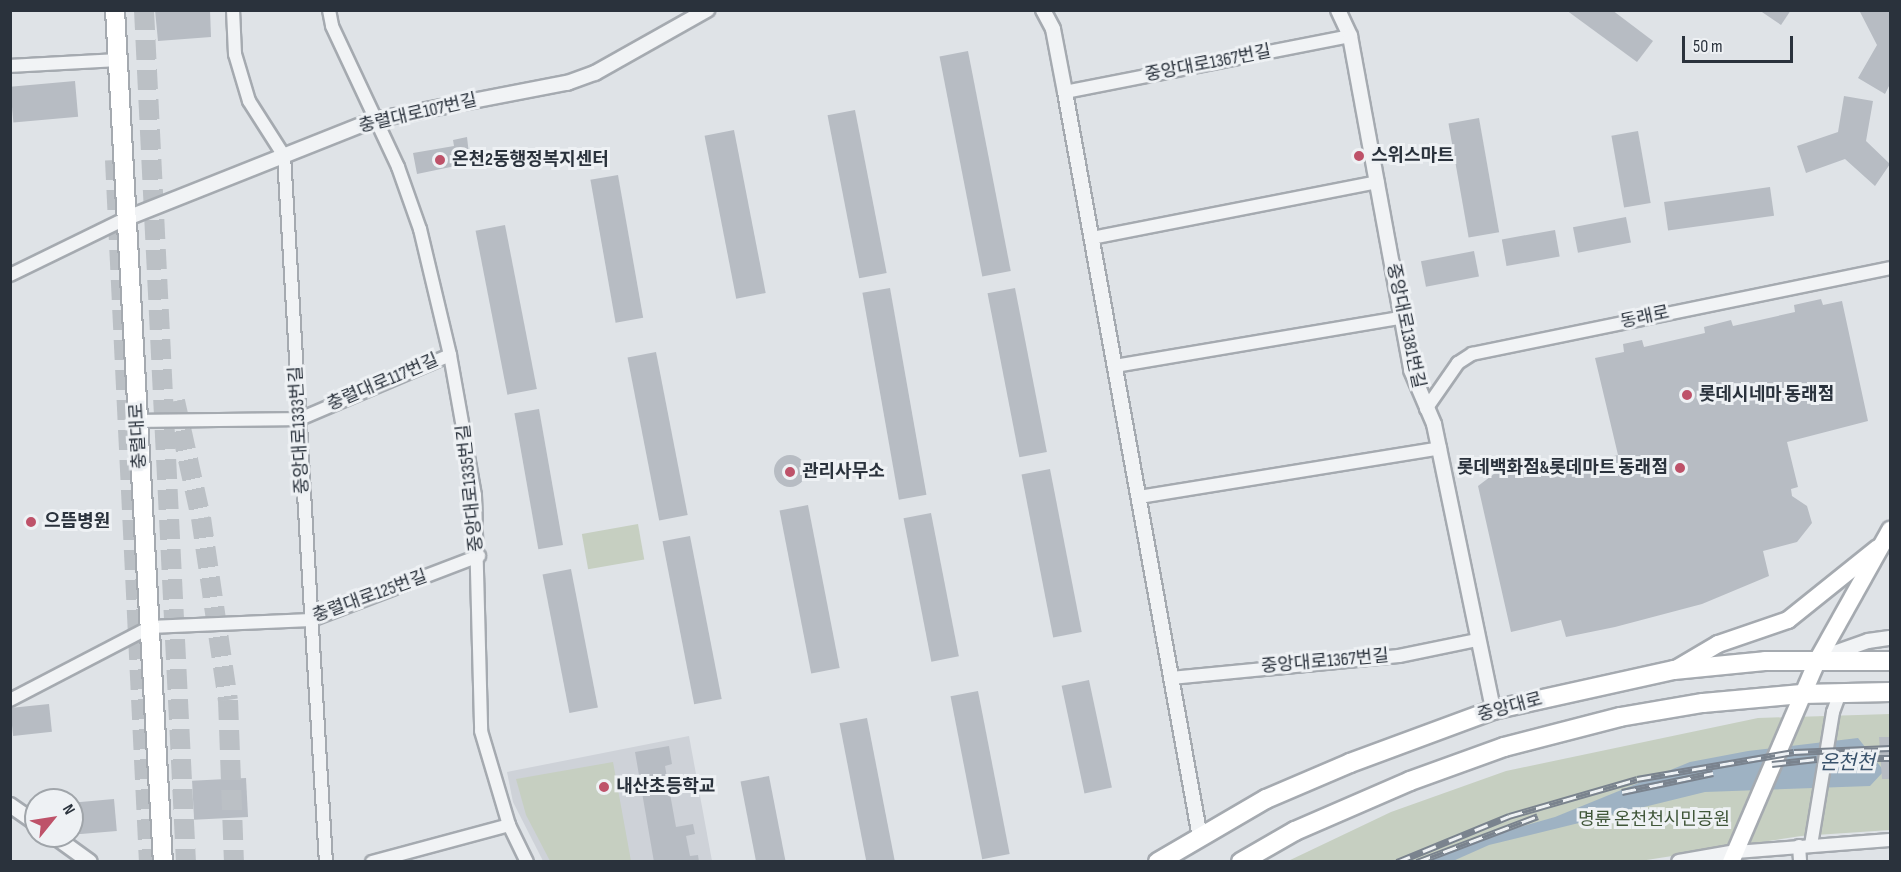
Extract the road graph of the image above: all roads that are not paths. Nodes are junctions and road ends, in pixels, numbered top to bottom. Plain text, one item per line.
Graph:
1 (115, 10) edge
2 (233, 10) edge
3 (329, 10) edge
4 (1043, 10) edge
5 (1338, 10) edge
6 (699, 13) edge
7 (1350, 36) junction
8 (117, 60) junction
9 (10, 66) edge
10 (1065, 92) junction
11 (374, 120) junction
12 (284, 156) junction
13 (1378, 182) junction
14 (125, 219) junction
15 (1092, 238) junction
16 (1890, 268) edge
17 (10, 275) edge
18 (1400, 318) junction
19 (450, 355) junction
20 (1115, 366) junction
21 (1426, 409) junction
22 (300, 418) junction
23 (138, 421) junction
24 (1440, 447) junction
25 (1138, 497) junction
26 (1890, 530) edge
27 (1881, 546) junction
28 (479, 556) junction
29 (311, 620) junction
30 (150, 627) junction
31 (1890, 638) edge
32 (1477, 640) junction
33 (1818, 659) junction
34 (1890, 661) edge
35 (1674, 670) junction
36 (1171, 678) junction
37 (1890, 692) edge
38 (1839, 693) junction
39 (1802, 694) junction
40 (10, 700) edge
41 (1493, 710) junction
42 (10, 806) edge
43 (24, 815) edge
44 (509, 825) junction
45 (1200, 837) junction
46 (1890, 840) edge
47 (1805, 846) junction
48 (71, 848) edge
49 (1736, 852) edge
50 (90, 861) edge
51 (163, 861) edge
52 (326, 861) edge
53 (372, 861) edge
54 (528, 861) edge
55 (1158, 861) edge
56 (1241, 861) edge
57 (1679, 861) edge
58 (1800, 861) edge

1 - 8 main road, 충렬대로
2 - 12 street, 중앙대로1333번길
3 - 11 street, 중앙대로1335번길
4 - 10 street
5 - 7 street, 중앙대로1381번길
6 - 11 street, 충렬대로107번길
7 - 10 street, 중앙대로1367번길
7 - 13 street, 중앙대로1381번길
8 - 9 street
8 - 14 main road, 충렬대로
10 - 15 street
11 - 12 street, 충렬대로107번길
11 - 19 street, 중앙대로1335번길
12 - 14 street, 충렬대로107번길
12 - 22 street, 중앙대로1333번길
13 - 15 street
13 - 18 street, 중앙대로1381번길
14 - 17 street
14 - 23 main road, 충렬대로
15 - 20 street
16 - 21 street, 동래로
18 - 20 street
18 - 21 street, 중앙대로1381번길
19 - 22 street, 충렬대로117번길
19 - 28 street, 중앙대로1335번길
20 - 25 street
21 - 24 street, 중앙대로1381번길
22 - 23 street, 충렬대로117번길
22 - 29 street, 중앙대로1333번길
23 - 30 main road, 충렬대로
24 - 25 street
24 - 32 street, 중앙대로1381번길
25 - 36 street
26 - 27 main road
27 - 33 main road
27 - 35 main road
28 - 29 street, 충렬대로125번길
28 - 44 street, 중앙대로1335번길
29 - 30 street, 충렬대로125번길
29 - 52 street, 중앙대로1333번길
30 - 40 street
30 - 51 main road, 충렬대로
31 - 33 street
32 - 36 street, 중앙대로1367번길
32 - 41 street, 중앙대로1381번길
33 - 34 main road, 중앙대로
33 - 35 main road, 중앙대로
33 - 39 main road
35 - 41 main road, 중앙대로
36 - 45 street
37 - 38 main road, 중앙대로
38 - 39 main road, 중앙대로
38 - 47 street
39 - 49 main road
39 - 56 main road, 중앙대로
41 - 45 main road, 중앙대로
42 - 43 street
44 - 53 street
44 - 54 street, 중앙대로1335번길
45 - 55 main road, 중앙대로
46 - 47 street
47 - 49 street
47 - 58 street
48 - 50 street
49 - 57 street

